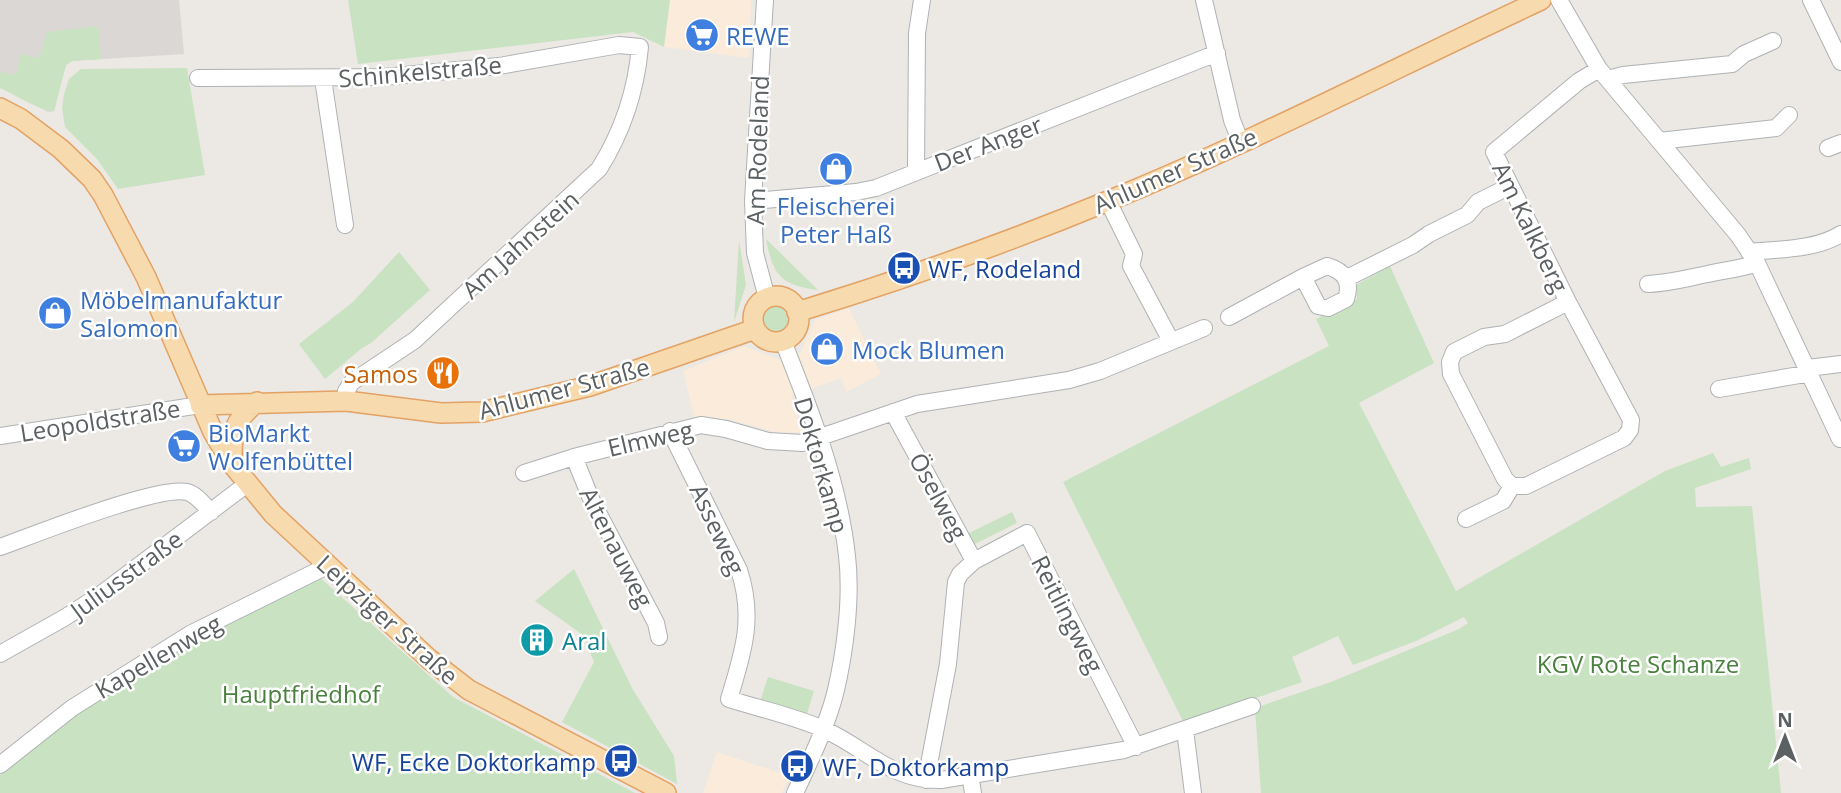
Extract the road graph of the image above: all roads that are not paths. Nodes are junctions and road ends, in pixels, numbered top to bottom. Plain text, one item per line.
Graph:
1 (765, 0) edge
2 (922, 0) edge
3 (1204, 0) edge
4 (1541, 0) edge
5 (1559, 0) edge
6 (1811, 0) edge
7 (1773, 41) dead end
8 (640, 47) joint
9 (1217, 53) junction
10 (1841, 62) edge
11 (1603, 74) junction
12 (198, 78) dead end
13 (323, 79) junction
14 (0, 107) edge
15 (1789, 115) dead end
16 (1659, 141) junction
17 (1241, 143) junction
18 (916, 172) junction
19 (1510, 186) junction
20 (752, 201) junction
21 (1108, 201) junction
22 (345, 225) dead end
23 (1841, 234) edge
24 (1753, 258) junction
25 (1303, 277) junction
26 (1347, 278) junction
27 (1648, 285) dead end
28 (767, 298) junction
29 (1567, 302) junction
30 (797, 312) junction
31 (1229, 317) dead end
32 (1205, 328) dead end
33 (755, 329) junction
34 (783, 341) junction
35 (1171, 341) junction
36 (1841, 364) edge
37 (1810, 371) junction
38 (1719, 389) dead end
39 (346, 401) junction
40 (257, 402) junction
41 (200, 404) junction
42 (893, 412) junction
43 (670, 431) junction
44 (0, 436) edge
45 (818, 439) junction
46 (1840, 439) edge
47 (575, 457) junction
48 (232, 464) junction
49 (524, 473) dead end
50 (247, 484) junction
51 (1512, 486) junction
52 (211, 512) junction
53 (1466, 519) dead end
54 (0, 547) edge
55 (974, 561) junction
56 (326, 563) junction
57 (659, 637) dead end
58 (0, 654) edge
59 (1252, 706) dead end
60 (822, 729) junction
61 (1185, 730) junction
62 (1136, 747) junction
63 (0, 765) edge
64 (970, 774) junction
65 (926, 780) junction
66 (666, 793) edge
67 (795, 793) edge
68 (973, 793) edge
69 (1193, 793) edge

1 - 20 street, Am Rodeland
2 - 18 street
3 - 9 street
4 - 17 main road, Ahlumer Straße
5 - 11 street
6 - 10 street
7 - 11 street
8 - 13 street, Schinkelstraße
8 - 39 street, Am Jahnstein
9 - 17 street
9 - 18 street, Der Anger
11 - 16 street
11 - 19 street, Am Kalkberg
12 - 13 street, Schinkelstraße
13 - 22 street
14 - 41 main road, Leipziger Straße
15 - 16 street
16 - 24 street
17 - 21 main road, Ahlumer Straße
18 - 20 street, Der Anger
19 - 26 street
19 - 29 street, Am Kalkberg
20 - 28 street, Am Rodeland
21 - 30 main road, Ahlumer Straße
21 - 35 street
23 - 24 street
24 - 27 street
24 - 37 street
25 - 26 street
25 - 26 street
25 - 31 street
28 - 30 main road
28 - 33 main road
29 - 51 street
29 - 51 street, Am Kalkberg
30 - 34 main road
32 - 35 street
33 - 34 main road
33 - 39 main road, Ahlumer Straße
34 - 45 street, Doktorkamp
35 - 42 street
36 - 37 street
37 - 38 street
37 - 46 street
39 - 40 main road, Ahlumer Straße
40 - 41 main road, Ahlumer Straße
40 - 48 main road
41 - 44 street, Leopoldstraße
41 - 48 main road, Leipziger Straße
42 - 45 street
42 - 55 street, Öselweg
43 - 45 street, Elmweg
43 - 47 street, Elmweg
43 - 60 street, Asseweg
45 - 60 street, Doktorkamp
47 - 49 street, Elmweg
47 - 57 street, Altenauweg
48 - 50 main road, Leipziger Straße
50 - 52 street, Juliusstraße
50 - 56 main road, Leipziger Straße
51 - 53 street
52 - 54 street
52 - 58 street, Juliusstraße
55 - 62 street, Reitlingweg
55 - 65 street, Öselweg
56 - 63 street, Kapellenweg
56 - 66 main road, Leipziger Straße
59 - 61 street
60 - 65 street, Asseweg
60 - 67 street, Doktorkamp
61 - 62 street
61 - 69 street
62 - 64 street
64 - 65 street
64 - 68 street

